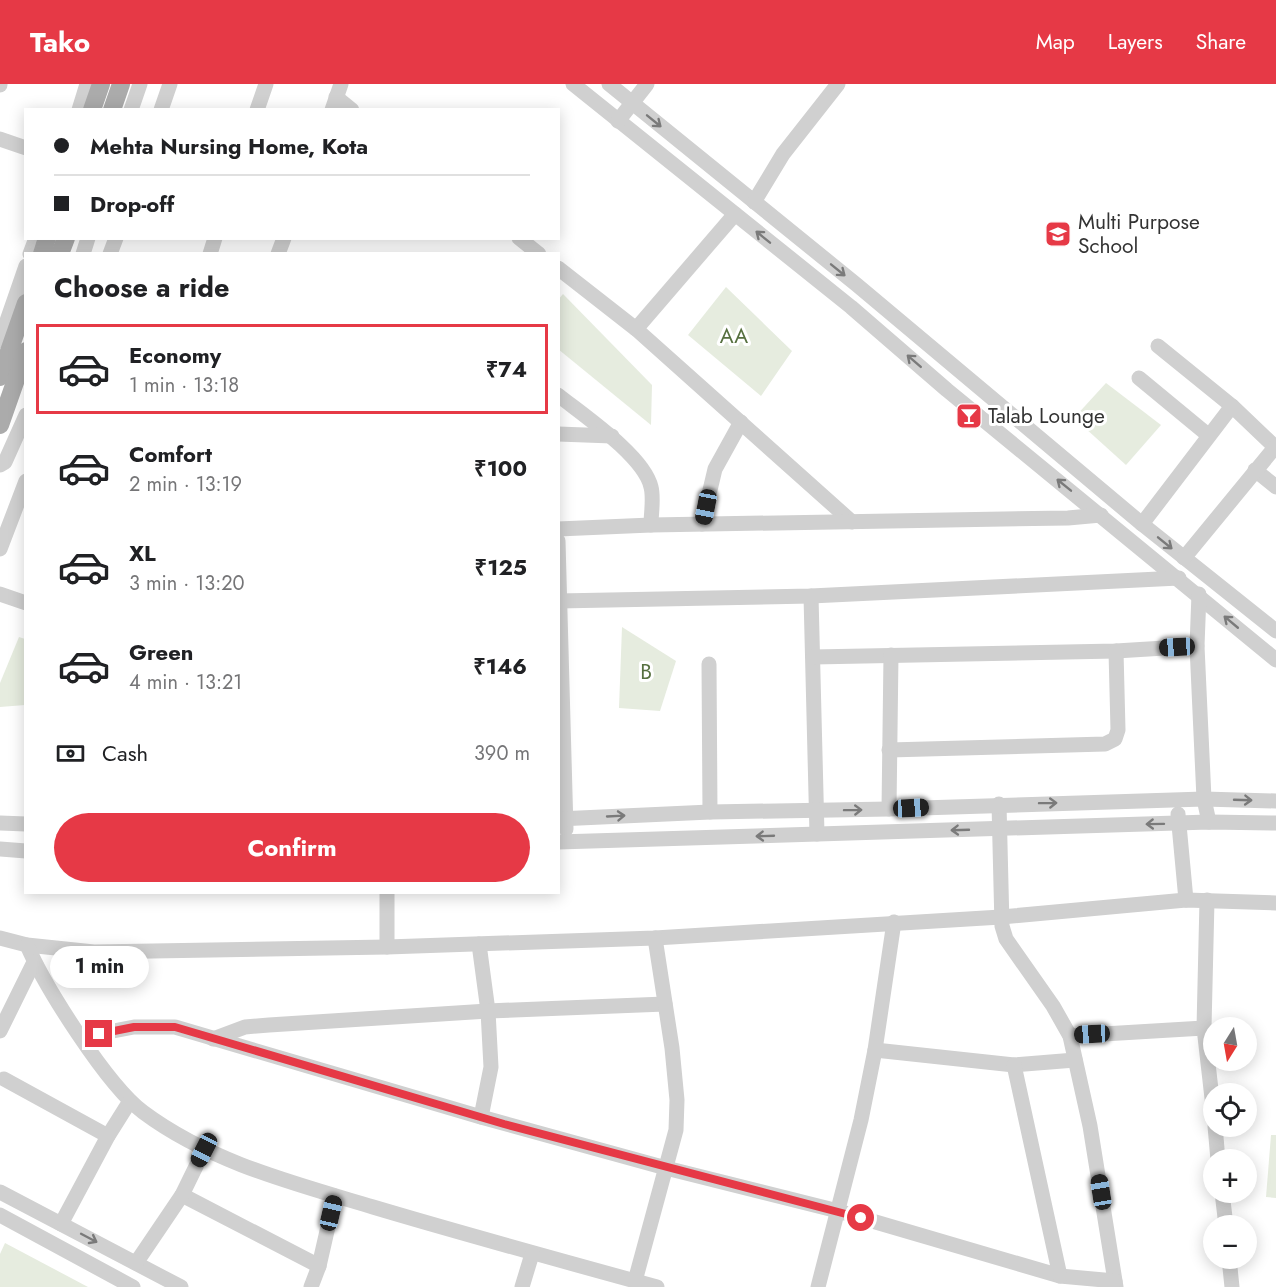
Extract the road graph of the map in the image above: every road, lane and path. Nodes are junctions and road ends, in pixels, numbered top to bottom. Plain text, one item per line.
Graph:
1 (87, 84) edge
2 (101, 84) edge
3 (121, 84) edge
4 (140, 84) edge
5 (170, 84) edge
6 (266, 84) edge
7 (573, 84) edge
8 (609, 84) edge
9 (647, 84) edge
10 (838, 84) edge
11 (336, 97) edge
12 (630, 102) junction
13 (80, 108) edge
14 (93, 108) edge
15 (113, 108) edge
16 (132, 108) edge
17 (162, 108) edge
18 (258, 108) edge
19 (350, 108) edge
20 (618, 121) junction
21 (0, 139) edge
22 (24, 147) edge
23 (754, 202) junction
24 (735, 214) junction
25 (522, 240) edge
26 (536, 252) edge
27 (560, 270) edge
28 (24, 272) edge
29 (13, 302) edge
30 (636, 329) junction
31 (0, 340) edge
32 (1158, 346) dead end
33 (24, 357) edge
34 (0, 377) edge
35 (1139, 378) dead end
36 (560, 397) edge
37 (1232, 406) junction
38 (24, 419) edge
39 (741, 422) junction
40 (0, 425) edge
41 (560, 434) edge
42 (1208, 435) junction
43 (612, 436) junction
44 (1276, 446) edge
45 (0, 465) edge
46 (1255, 470) junction
47 (24, 486) edge
48 (1276, 487) edge
49 (1101, 515) junction
50 (852, 522) junction
51 (702, 524) junction
52 (1142, 524) junction
53 (651, 525) junction
54 (560, 529) edge
55 (0, 549) edge
56 (1184, 558) junction
57 (1179, 578) junction
58 (0, 594) edge
59 (1199, 594) junction
60 (811, 596) junction
61 (24, 602) edge
62 (560, 602) edge
63 (1276, 632) edge
64 (1197, 646) junction
65 (1116, 651) junction
66 (891, 655) junction
67 (813, 657) junction
68 (1276, 660) edge
69 (709, 664) dead end
70 (560, 710) edge
71 (889, 750) junction
72 (1204, 799) junction
73 (1177, 801) junction
74 (1276, 801) edge
75 (999, 804) junction
76 (889, 809) junction
77 (816, 810) junction
78 (710, 812) junction
79 (562, 819) edge
80 (1209, 822) junction
81 (0, 823) edge
82 (1276, 823) edge
83 (24, 824) edge
84 (1178, 824) junction
85 (999, 828) junction
86 (817, 834) junction
87 (563, 842) edge
88 (0, 849) edge
89 (24, 851) edge
90 (387, 894) edge
91 (1186, 900) junction
92 (1207, 900) junction
93 (1276, 903) edge
94 (1001, 916) junction
95 (894, 922) junction
96 (0, 938) edge
97 (655, 938) junction
98 (479, 944) junction
99 (27, 945) junction
100 (387, 947) junction
101 (34, 962) junction
102 (665, 1004) junction
103 (488, 1011) junction
104 (1204, 1017) edge
105 (1203, 1028) edge
106 (0, 1031) edge
107 (1070, 1036) junction
108 (82, 1037) junction
109 (213, 1039) junction
110 (875, 1050) junction
111 (1075, 1060) junction
112 (1014, 1065) junction
113 (4, 1079) dead end
114 (130, 1101) junction
115 (481, 1117) junction
116 (108, 1136) junction
117 (204, 1150) junction
118 (666, 1168) junction
119 (0, 1191) edge
120 (182, 1195) junction
121 (335, 1196) junction
122 (838, 1211) junction
123 (0, 1215) edge
124 (61, 1224) junction
125 (532, 1254) junction
126 (136, 1263) junction
127 (319, 1266) junction
128 (1231, 1269) edge
129 (1060, 1276) junction
130 (635, 1281) junction
131 (1115, 1284) edge
132 (133, 1287) edge
133 (181, 1287) edge
134 (311, 1287) edge
135 (522, 1287) edge
136 (657, 1287) edge
137 (818, 1287) edge
138 (1233, 1287) edge

1 - 13 street
2 - 14 main road
3 - 15 main road
4 - 16 street
5 - 17 street
6 - 18 street
7 - 20 street
8 - 12 street
9 - 12 street
10 - 23 street
11 - 19 street
12 - 20 street
12 -> 23 street
20 - 24 street
21 - 22 street
23 -> 52 street
24 - 30 street
49 -> 24 street
25 - 26 street
27 - 30 street
28 - 29 street
29 - 31 street
29 - 34 main road
30 - 39 street
32 - 37 street
33 - 40 main road
35 - 42 street
36 - 43 street
37 - 42 street
37 - 44 street
38 - 45 street
39 - 50 street
39 - 51 street
41 - 43 street
42 - 52 street
43 - 53 street
44 - 46 street
46 - 48 street
46 - 56 street
47 - 55 street
49 - 50 street
49 - 57 street
50 - 51 street
51 - 53 street
52 -> 56 street
53 - 54 street
56 - 63 street
57 - 59 street
57 - 60 street
58 - 61 street
59 - 64 street
68 -> 59 street
60 - 62 street
60 - 67 street
64 - 65 street
64 - 72 street
65 - 66 street
65 - 71 street
66 - 67 street
66 - 71 street
67 - 77 street
69 - 78 street
70 - 79 street
71 - 76 street
72 - 73 street
72 -> 74 street
72 - 80 street
75 -> 73 street
73 - 84 street
75 - 76 street
75 - 85 street
77 -> 76 street
77 - 78 street
77 - 86 street
79 -> 78 street
79 - 87 street
80 - 82 street
80 - 84 street
81 - 83 street
84 -> 85 street
84 - 91 street
85 -> 86 street
85 - 94 street
86 -> 87 street
88 - 89 street
90 - 100 street
91 - 92 street
91 - 94 street
92 - 93 street
92 - 104 street
94 - 95 street
94 - 107 street
95 - 97 street
95 - 110 street
96 - 99 street
97 - 98 street
97 - 102 street
98 - 100 street
98 - 103 street
99 - 100 street
99 - 101 street
101 - 106 street
101 - 108 street
102 - 103 street
102 - 118 street
103 - 109 street
103 - 115 street
105 - 107 street
107 - 111 street
108 - 109 street
108 - 114 street
109 - 115 street
110 - 112 street
110 - 122 street
111 - 112 street
111 - 131 street
112 - 129 street
113 - 116 street
114 - 116 street
114 - 117 street
115 - 118 street
116 - 124 street
117 - 120 street
117 - 121 street
118 - 122 street
118 - 130 street
119 - 124 street
120 - 126 street
120 - 127 street
121 - 125 street
121 - 127 street
122 - 129 street
122 - 137 street
123 - 132 street
124 -> 126 street
125 - 130 street
125 - 135 street
126 - 133 street
127 - 134 street
128 - 138 street
129 - 131 street
130 - 136 street

